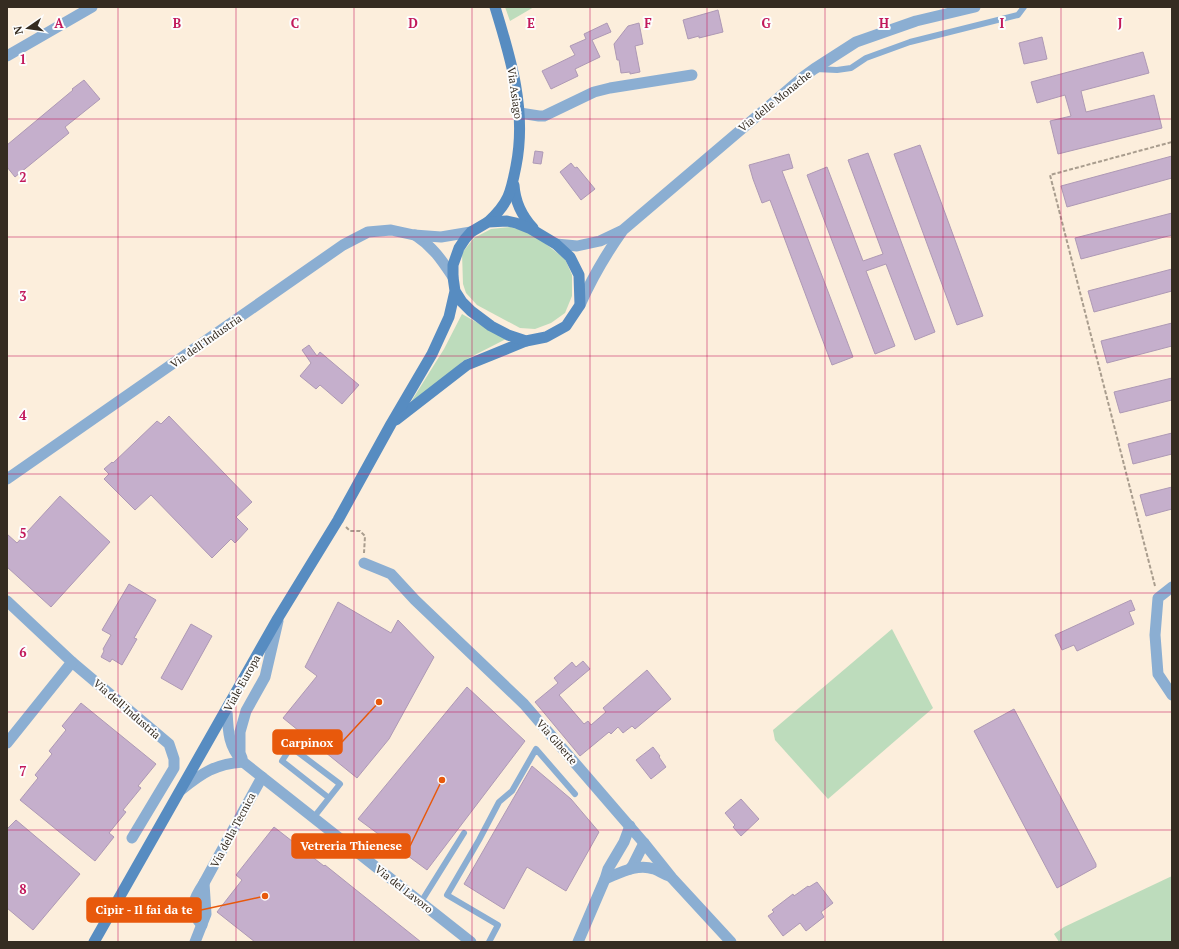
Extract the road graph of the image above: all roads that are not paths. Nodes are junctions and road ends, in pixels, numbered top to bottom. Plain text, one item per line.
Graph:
1 (92, 7) edge
2 (495, 7) edge
3 (974, 7) edge
4 (1024, 7) edge
5 (7, 56) edge
6 (814, 69) junction
7 (692, 75) dead end
8 (520, 113) junction
9 (513, 180) junction
10 (488, 222) junction
11 (623, 230) junction
12 (471, 232) junction
13 (538, 233) junction
14 (414, 235) junction
15 (556, 244) junction
16 (453, 277) junction
17 (455, 291) junction
18 (580, 305) junction
19 (526, 341) junction
20 (391, 424) junction
21 (7, 479) edge
22 (364, 563) road end
23 (1172, 587) edge
24 (7, 601) edge
25 (278, 618) junction
26 (72, 662) junction
27 (1172, 695) edge
28 (227, 710) junction
29 (7, 743) edge
30 (243, 762) junction
31 (262, 777) junction
32 (181, 790) junction
33 (575, 794) dead end
34 (329, 798) junction
35 (314, 817) junction
36 (630, 826) junction
37 (464, 833) dead end
38 (132, 838) dead end
39 (644, 843) junction
40 (618, 851) junction
41 (630, 869) junction
42 (672, 878) junction
43 (605, 879) junction
44 (421, 902) junction
45 (94, 942) edge
46 (195, 942) edge
47 (471, 942) edge
48 (489, 942) edge
49 (578, 942) edge
50 (731, 942) edge

1 - 5 street
2 - 8 main road, Via Asiago
3 - 6 street, Via delle Monache
4 - 6 lane
6 - 11 street, Via delle Monache
7 - 8 street
8 - 9 main road, Via Asiago
9 - 10 main road, Via Asiago
9 - 13 main road
10 - 12 main road
10 - 13 main road
11 - 15 street
11 - 18 street
12 - 14 street, Via dell'Industria
12 - 16 main road
13 - 15 main road
14 - 16 street, Via dell'Industria
14 - 21 street, Via dell'Industria
15 - 18 main road
16 - 17 main road
17 - 19 main road
17 - 20 main road, Viale Europa
18 - 19 main road
19 - 20 main road
20 - 25 main road, Viale Europa
22 - 36 street, Via Giberte
23 - 27 street
24 - 26 street, Via dell'Industria
25 - 28 main road, Viale Europa
25 - 30 street
26 - 29 street
26 - 38 street, Via dell'Industria
28 - 30 street, Via del Lavoro
28 - 32 main road, Viale Europa
30 - 31 street, Via del Lavoro
30 - 32 street
31 - 35 street, Via del Lavoro
31 - 46 street, Via della Tecnica
32 - 45 main road, Viale Europa
33 - 48 lane
34 - 34 lane
34 - 35 lane
35 - 44 street, Via del Lavoro
36 - 39 street, Via Giberte
36 - 40 street
37 - 44 lane
39 - 40 street
39 - 41 street
39 - 42 street, Via Giberte
40 - 43 street
41 - 42 street
41 - 43 street
42 - 50 street, Via Giberte
43 - 49 street
44 - 47 street, Via del Lavoro

